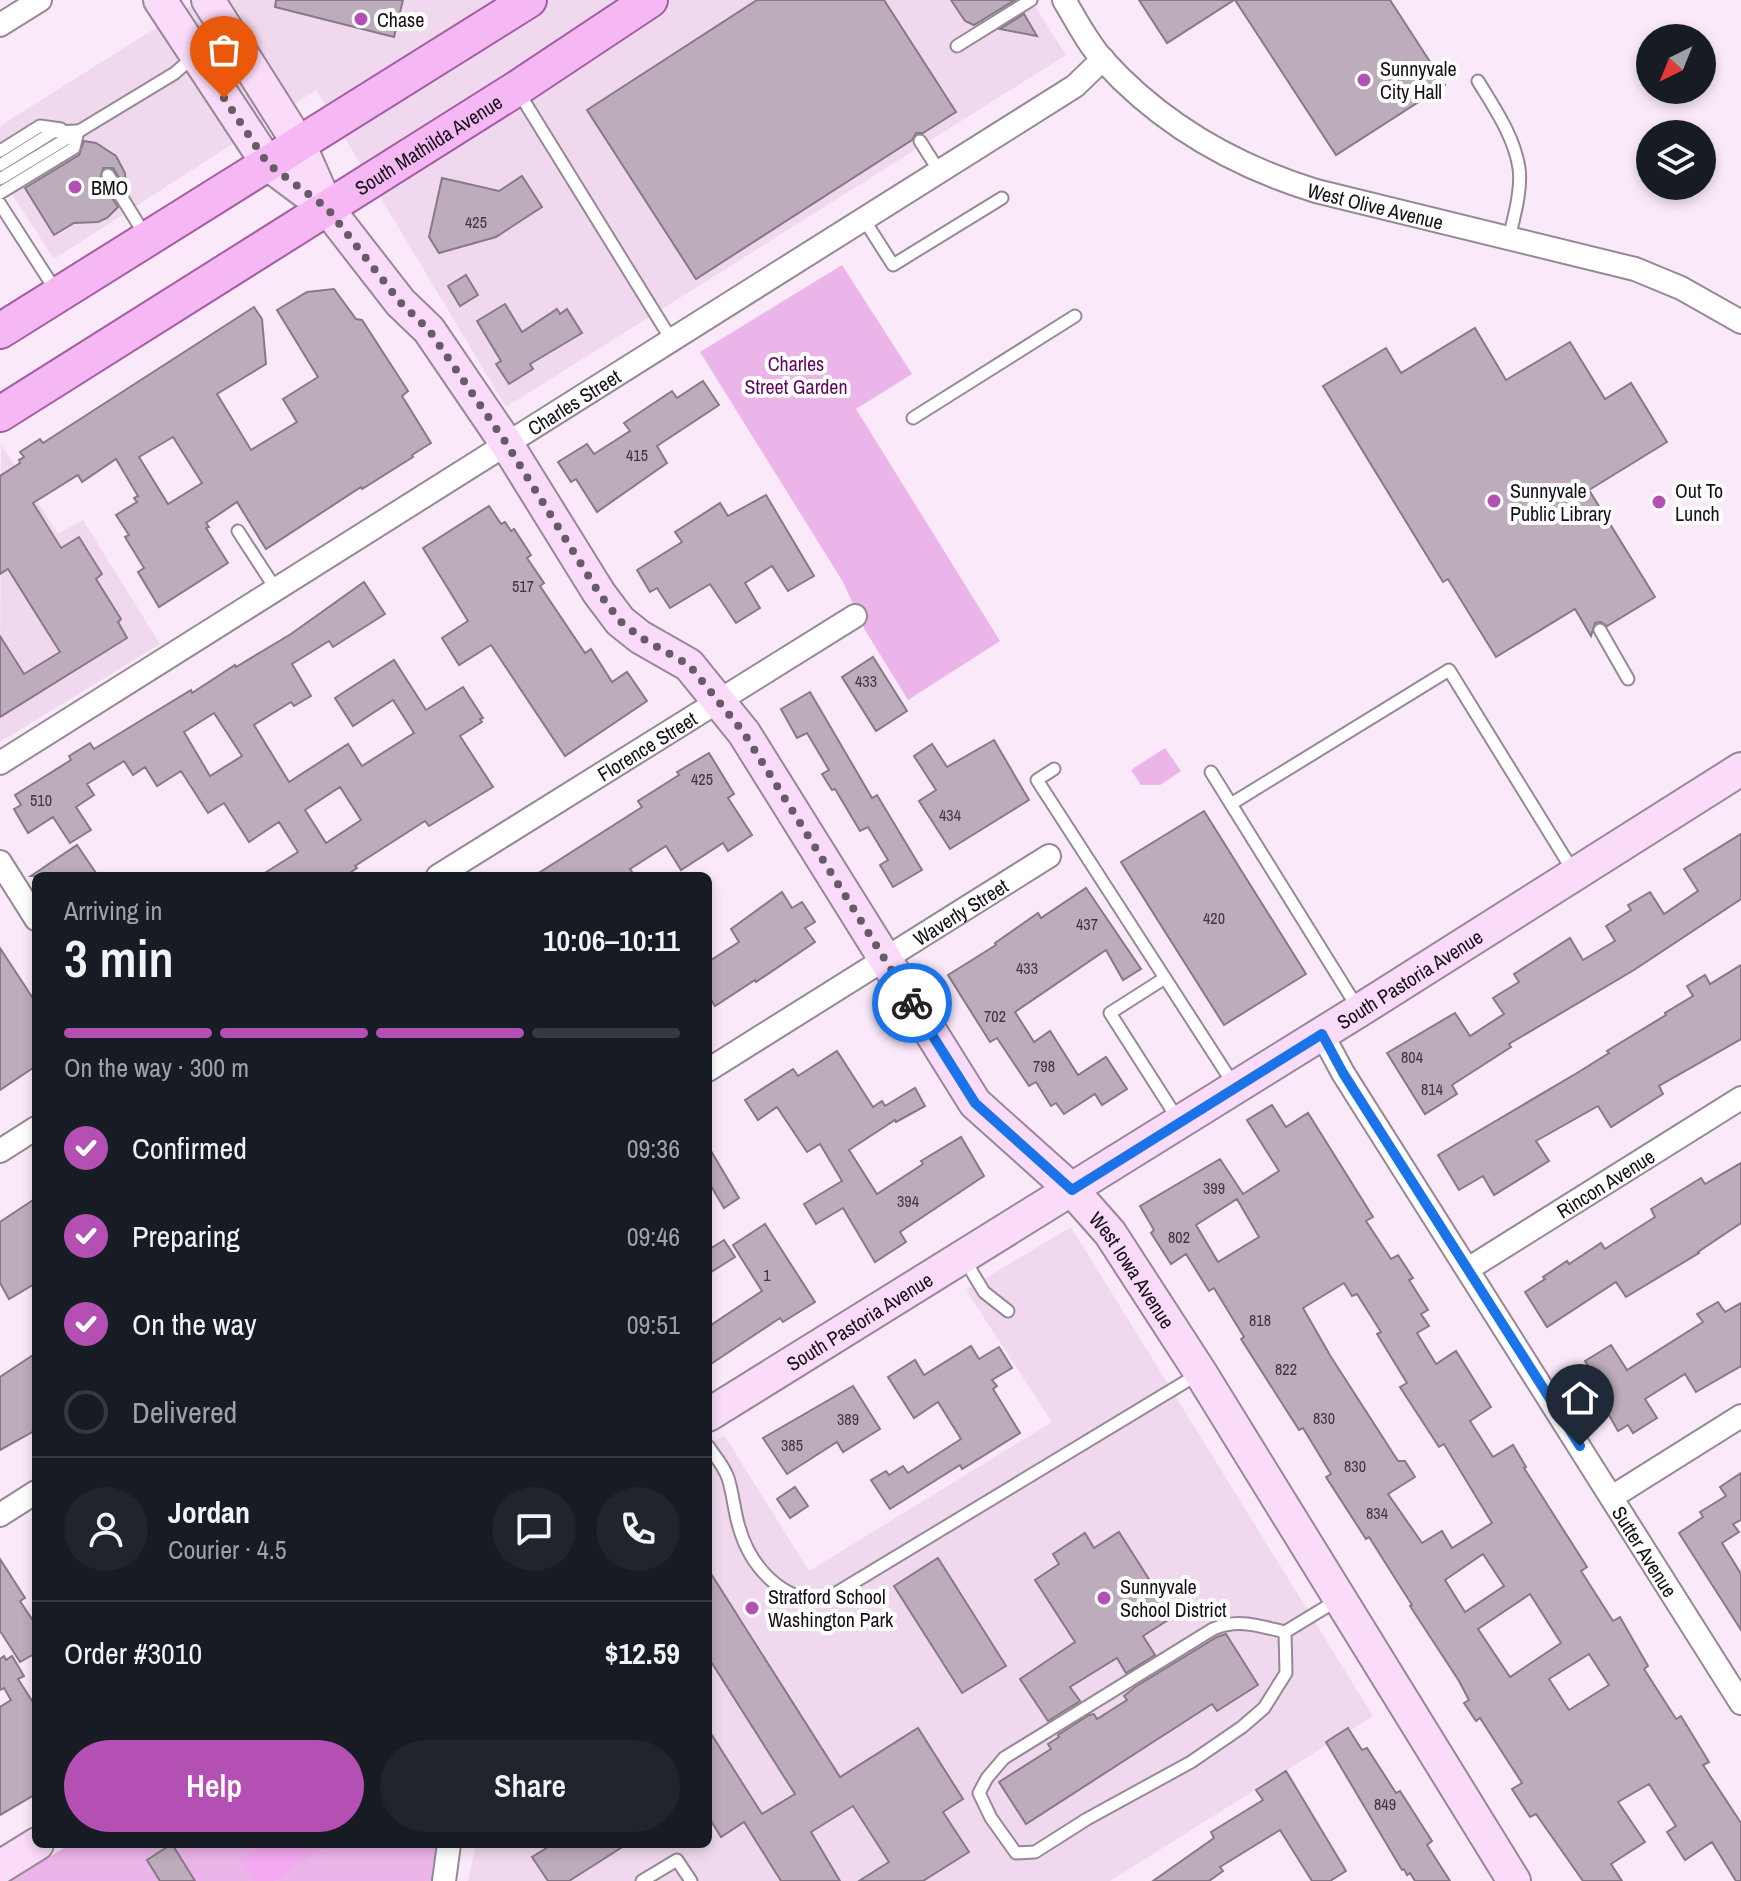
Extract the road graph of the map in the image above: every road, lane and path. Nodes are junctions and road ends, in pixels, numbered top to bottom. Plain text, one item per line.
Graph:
1 (40, 0) edge
2 (160, 0) edge
3 (208, 0) edge
4 (529, 0) edge
5 (650, 0) edge
6 (1031, 0) edge
7 (1064, 0) edge
8 (0, 25) edge
9 (957, 46) dead end
10 (196, 54) junction
11 (1103, 59) junction
12 (1478, 81) dead end
13 (516, 89) junction
14 (78, 131) junction
15 (920, 141) dead end
16 (299, 144) junction
17 (0, 151) edge
18 (268, 164) junction
19 (0, 165) edge
20 (939, 171) junction
21 (108, 175) dead end
22 (0, 179) edge
23 (0, 193) edge
24 (1002, 198) dead end
25 (0, 204) edge
26 (327, 208) junction
27 (863, 218) junction
28 (1509, 238) junction
29 (148, 239) junction
30 (58, 295) junction
31 (1075, 316) dead end
32 (1741, 322) edge
33 (0, 331) edge
34 (671, 339) junction
35 (0, 414) edge
36 (913, 418) dead end
37 (506, 443) junction
38 (238, 531) dead end
39 (275, 588) junction
40 (855, 616) dead end
41 (1600, 630) dead end
42 (1628, 679) dead end
43 (718, 700) junction
44 (0, 763) edge
45 (1054, 769) dead end
46 (1741, 769) edge
47 (1211, 772) dead end
48 (1231, 804) junction
49 (1049, 856) dead end
50 (0, 862) edge
51 (444, 872) edge
52 (1575, 875) junction
53 (32, 913) edge
54 (884, 959) junction
55 (1165, 978) junction
56 (1360, 1010) junction
57 (1322, 1034) junction
58 (712, 1067) edge
59 (1235, 1087) junction
60 (1741, 1098) edge
61 (1180, 1122) junction
62 (32, 1131) edge
63 (0, 1151) edge
64 (1072, 1190) junction
65 (963, 1257) junction
66 (1468, 1269) junction
67 (1008, 1311) dead end
68 (1200, 1372) junction
69 (712, 1413) edge
70 (1741, 1416) edge
71 (712, 1452) edge
72 (32, 1495) edge
73 (1612, 1497) junction
74 (0, 1515) edge
75 (1340, 1598) junction
76 (1285, 1632) junction
77 (1741, 1703) edge
78 (32, 1847) edge
79 (448, 1848) edge
80 (0, 1867) edge
81 (444, 1881) edge
82 (642, 1881) edge
83 (691, 1881) edge
84 (1514, 1881) edge

1 - 8 street
2 - 10 street, West Iowa Avenue
3 - 16 street, West Iowa Avenue
4 - 16 main road
5 - 13 main road, South Mathilda Avenue
6 - 9 lane
7 - 11 street, West Olive Avenue
10 - 14 lane
10 - 18 street, West Iowa Avenue
11 - 20 street, Charles Street
11 - 28 street, West Olive Avenue
12 - 28 lane
13 - 26 main road, South Mathilda Avenue
13 - 34 lane
14 - 17 lane
14 - 19 lane
14 - 22 lane
14 - 23 lane
15 - 20 lane
16 - 18 main road
16 - 26 street, West Iowa Avenue
18 - 26 street, West Iowa Avenue
18 - 29 main road
20 - 27 street, Charles Street
21 - 29 lane
24 - 27 lane
25 - 30 lane
26 - 35 main road, South Mathilda Avenue
26 - 37 street, West Iowa Avenue
27 - 34 street, Charles Street
28 - 32 street, West Olive Avenue
29 - 30 main road
30 - 33 main road
31 - 36 lane
34 - 37 street, Charles Street
37 - 39 street, Charles Street
37 - 43 street, West Iowa Avenue
38 - 39 lane
39 - 44 street, Charles Street
40 - 43 street, Florence Street
41 - 42 lane
43 - 51 street, Florence Street
43 - 54 street, West Iowa Avenue
45 - 55 lane
46 - 52 street, South Pastoria Avenue
47 - 48 lane
48 - 52 lane
48 - 56 lane
49 - 54 street, Waverly Street
50 - 53 street
52 - 56 street, South Pastoria Avenue
54 - 58 street, Waverly Street
54 - 64 street, West Iowa Avenue
55 - 59 lane
55 - 61 lane
56 - 57 street, South Pastoria Avenue
57 - 59 street, South Pastoria Avenue
57 - 66 street, Sutter Avenue
59 - 61 street, South Pastoria Avenue
60 - 66 street, Rincon Avenue
61 - 64 street, South Pastoria Avenue
62 - 63 street
64 - 65 street, South Pastoria Avenue
64 - 68 street, West Iowa Avenue
65 - 67 lane
65 - 69 street, South Pastoria Avenue
66 - 73 street, Sutter Avenue
68 - 71 lane
68 - 75 street, West Iowa Avenue
70 - 73 street
72 - 74 street
73 - 77 street, Sutter Avenue
75 - 76 lane
75 - 84 street, West Iowa Avenue
76 - 76 lane
78 - 80 street
79 - 81 street
82 - 83 lane

